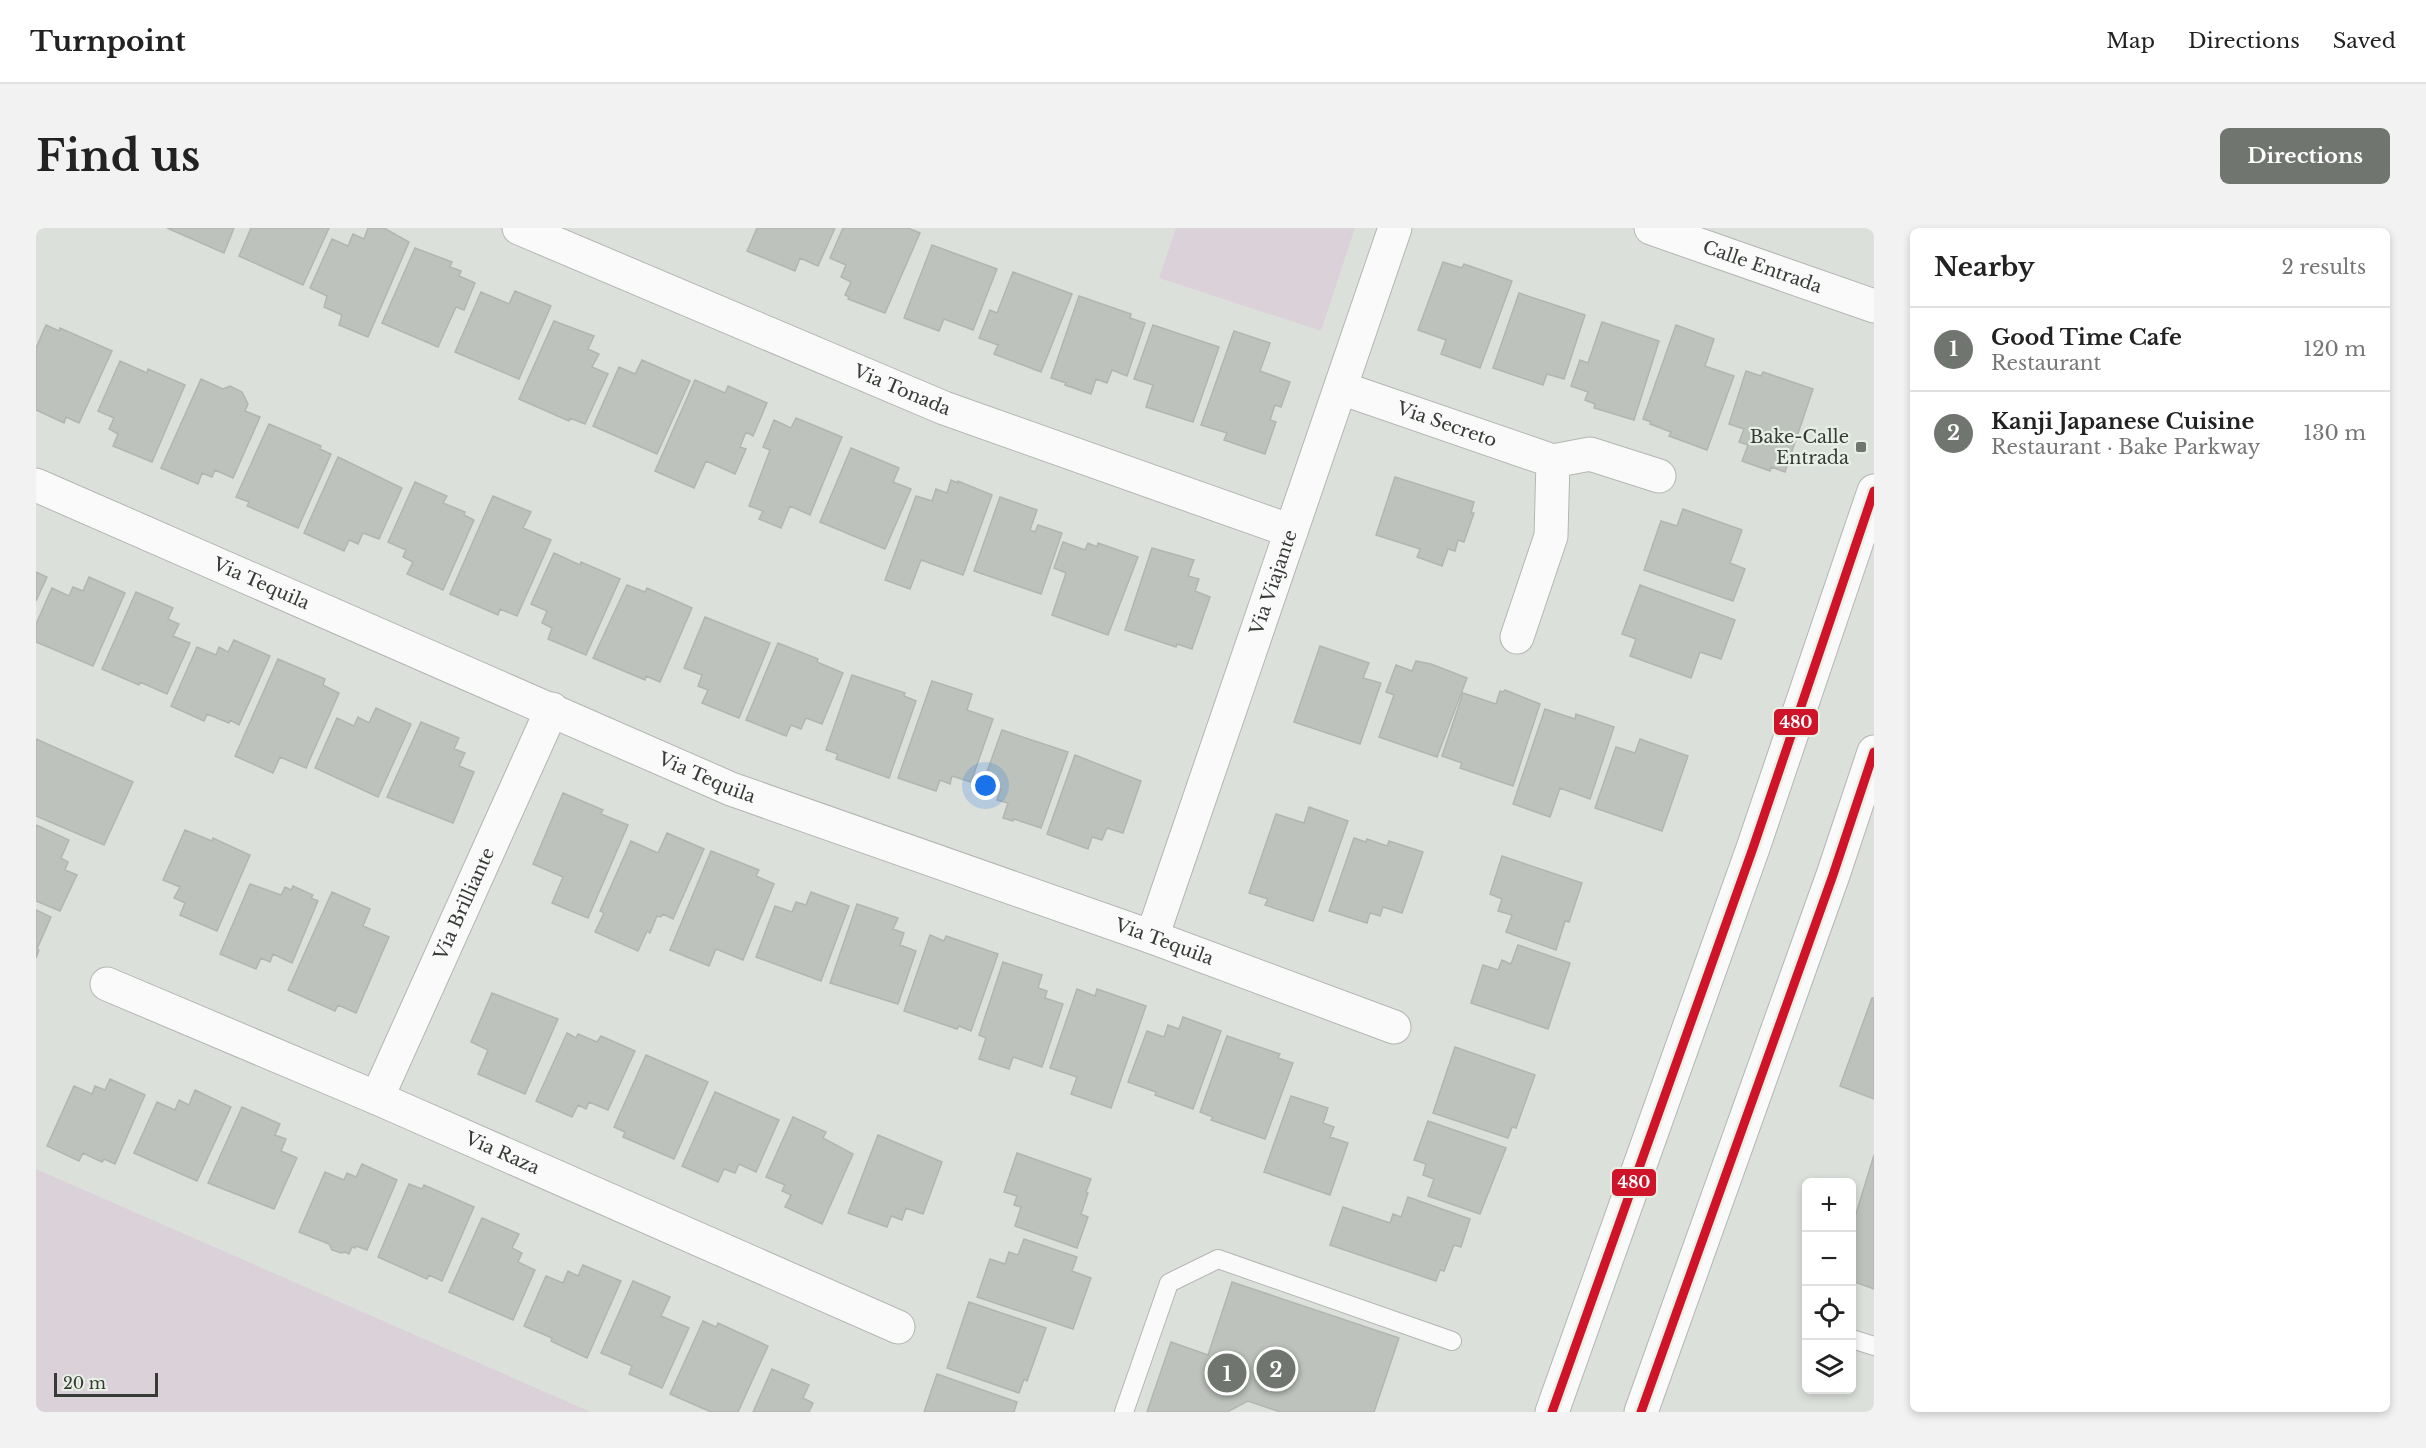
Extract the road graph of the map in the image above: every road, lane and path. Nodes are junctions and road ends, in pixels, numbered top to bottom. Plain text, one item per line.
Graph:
1 (519, 228) edge
2 (1395, 228) edge
3 (1651, 228) edge
4 (1874, 306) edge
5 (1341, 388) junction
6 (1553, 461) junction
7 (1659, 476) dead end
8 (36, 485) edge
9 (1874, 491) edge
10 (1291, 531) junction
11 (1517, 637) dead end
12 (552, 709) junction
13 (1874, 752) edge
14 (1152, 937) junction
15 (107, 984) dead end
16 (1394, 1027) dead end
17 (377, 1098) junction
18 (898, 1327) dead end
19 (1856, 1340) edge
20 (1452, 1341) dead end
21 (1874, 1346) edge
22 (1124, 1412) edge
23 (1552, 1412) edge
24 (1641, 1412) edge

1 - 10 street, Via Tonada
2 - 5 street, Via Viajante
3 - 4 street, Calle Entrada
5 - 6 street, Via Secreto
5 - 10 street, Via Viajante
6 - 7 street, Via Secreto
6 - 11 street
8 - 12 street, Via Tequila
9 - 23 street
10 - 14 street, Via Viajante
12 - 14 street, Via Tequila
12 - 17 street, Via Brilliante
13 - 24 street
14 - 16 street, Via Tequila
15 - 17 street, Via Raza
17 - 18 street, Via Raza
19 - 21 lane
20 - 22 lane

